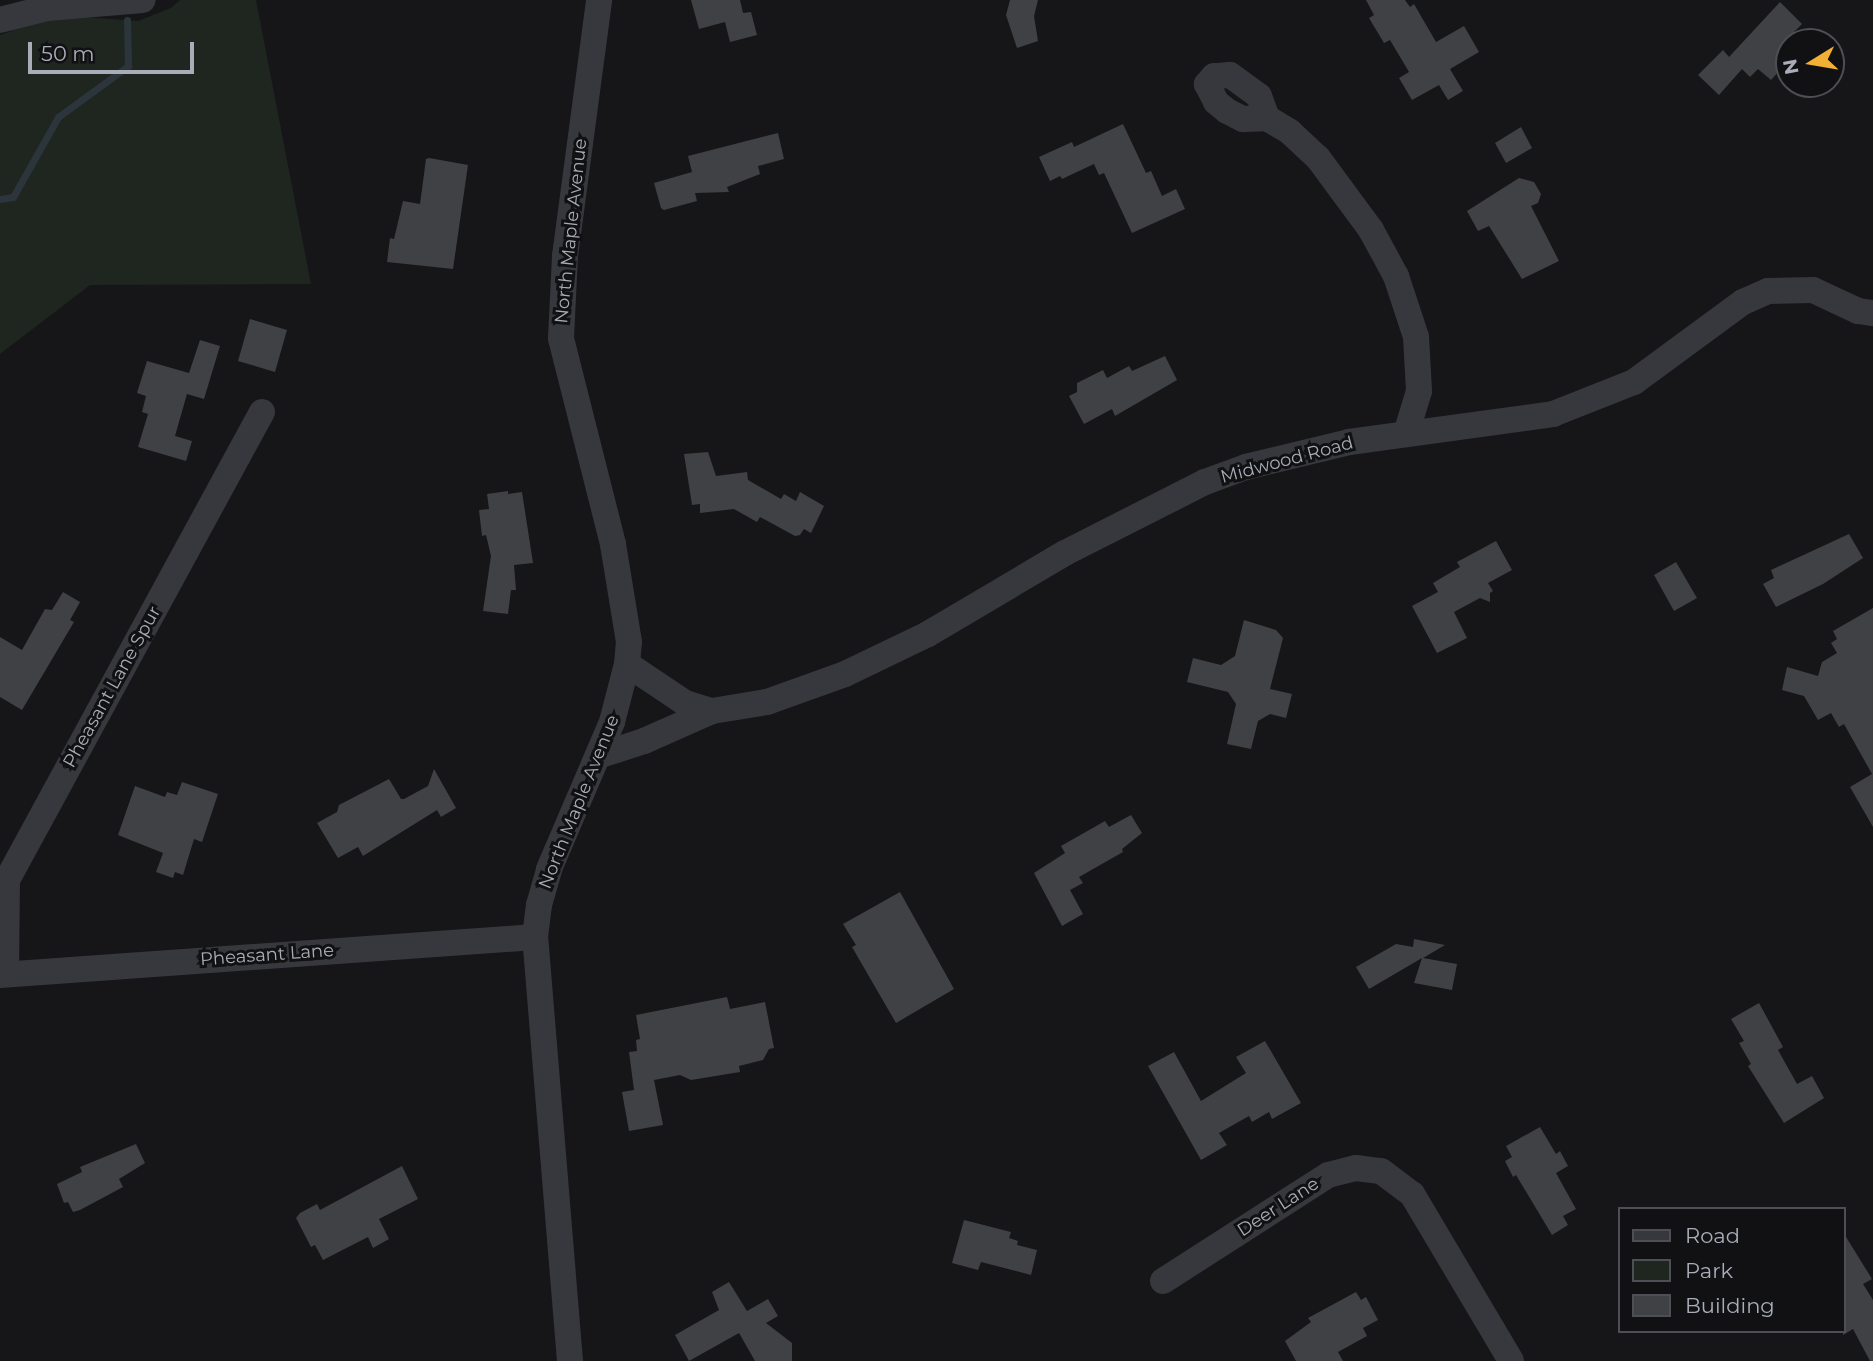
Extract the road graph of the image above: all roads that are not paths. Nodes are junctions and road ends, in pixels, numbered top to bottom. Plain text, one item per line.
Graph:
1 (143, 0) edge
2 (600, 0) edge
3 (0, 20) edge
4 (1267, 118) dead end
5 (1873, 313) edge
6 (262, 412) dead end
7 (1406, 434) junction
8 (627, 664) junction
9 (712, 711) junction
10 (598, 756) junction
11 (535, 937) junction
12 (3, 974) edge
13 (1163, 1281) dead end
14 (570, 1361) edge
15 (1511, 1361) edge

1 - 3 street
2 - 8 street, North Maple Avenue
4 - 7 street
5 - 7 street, Midwood Road
6 - 12 street, Pheasant Lane Spur
7 - 9 street, Midwood Road
8 - 9 street, Midwood Road
8 - 10 street, North Maple Avenue
9 - 10 street, Midwood Road
10 - 11 street, North Maple Avenue
11 - 12 street, Pheasant Lane
11 - 14 street, North Maple Avenue
13 - 15 street, Deer Lane

